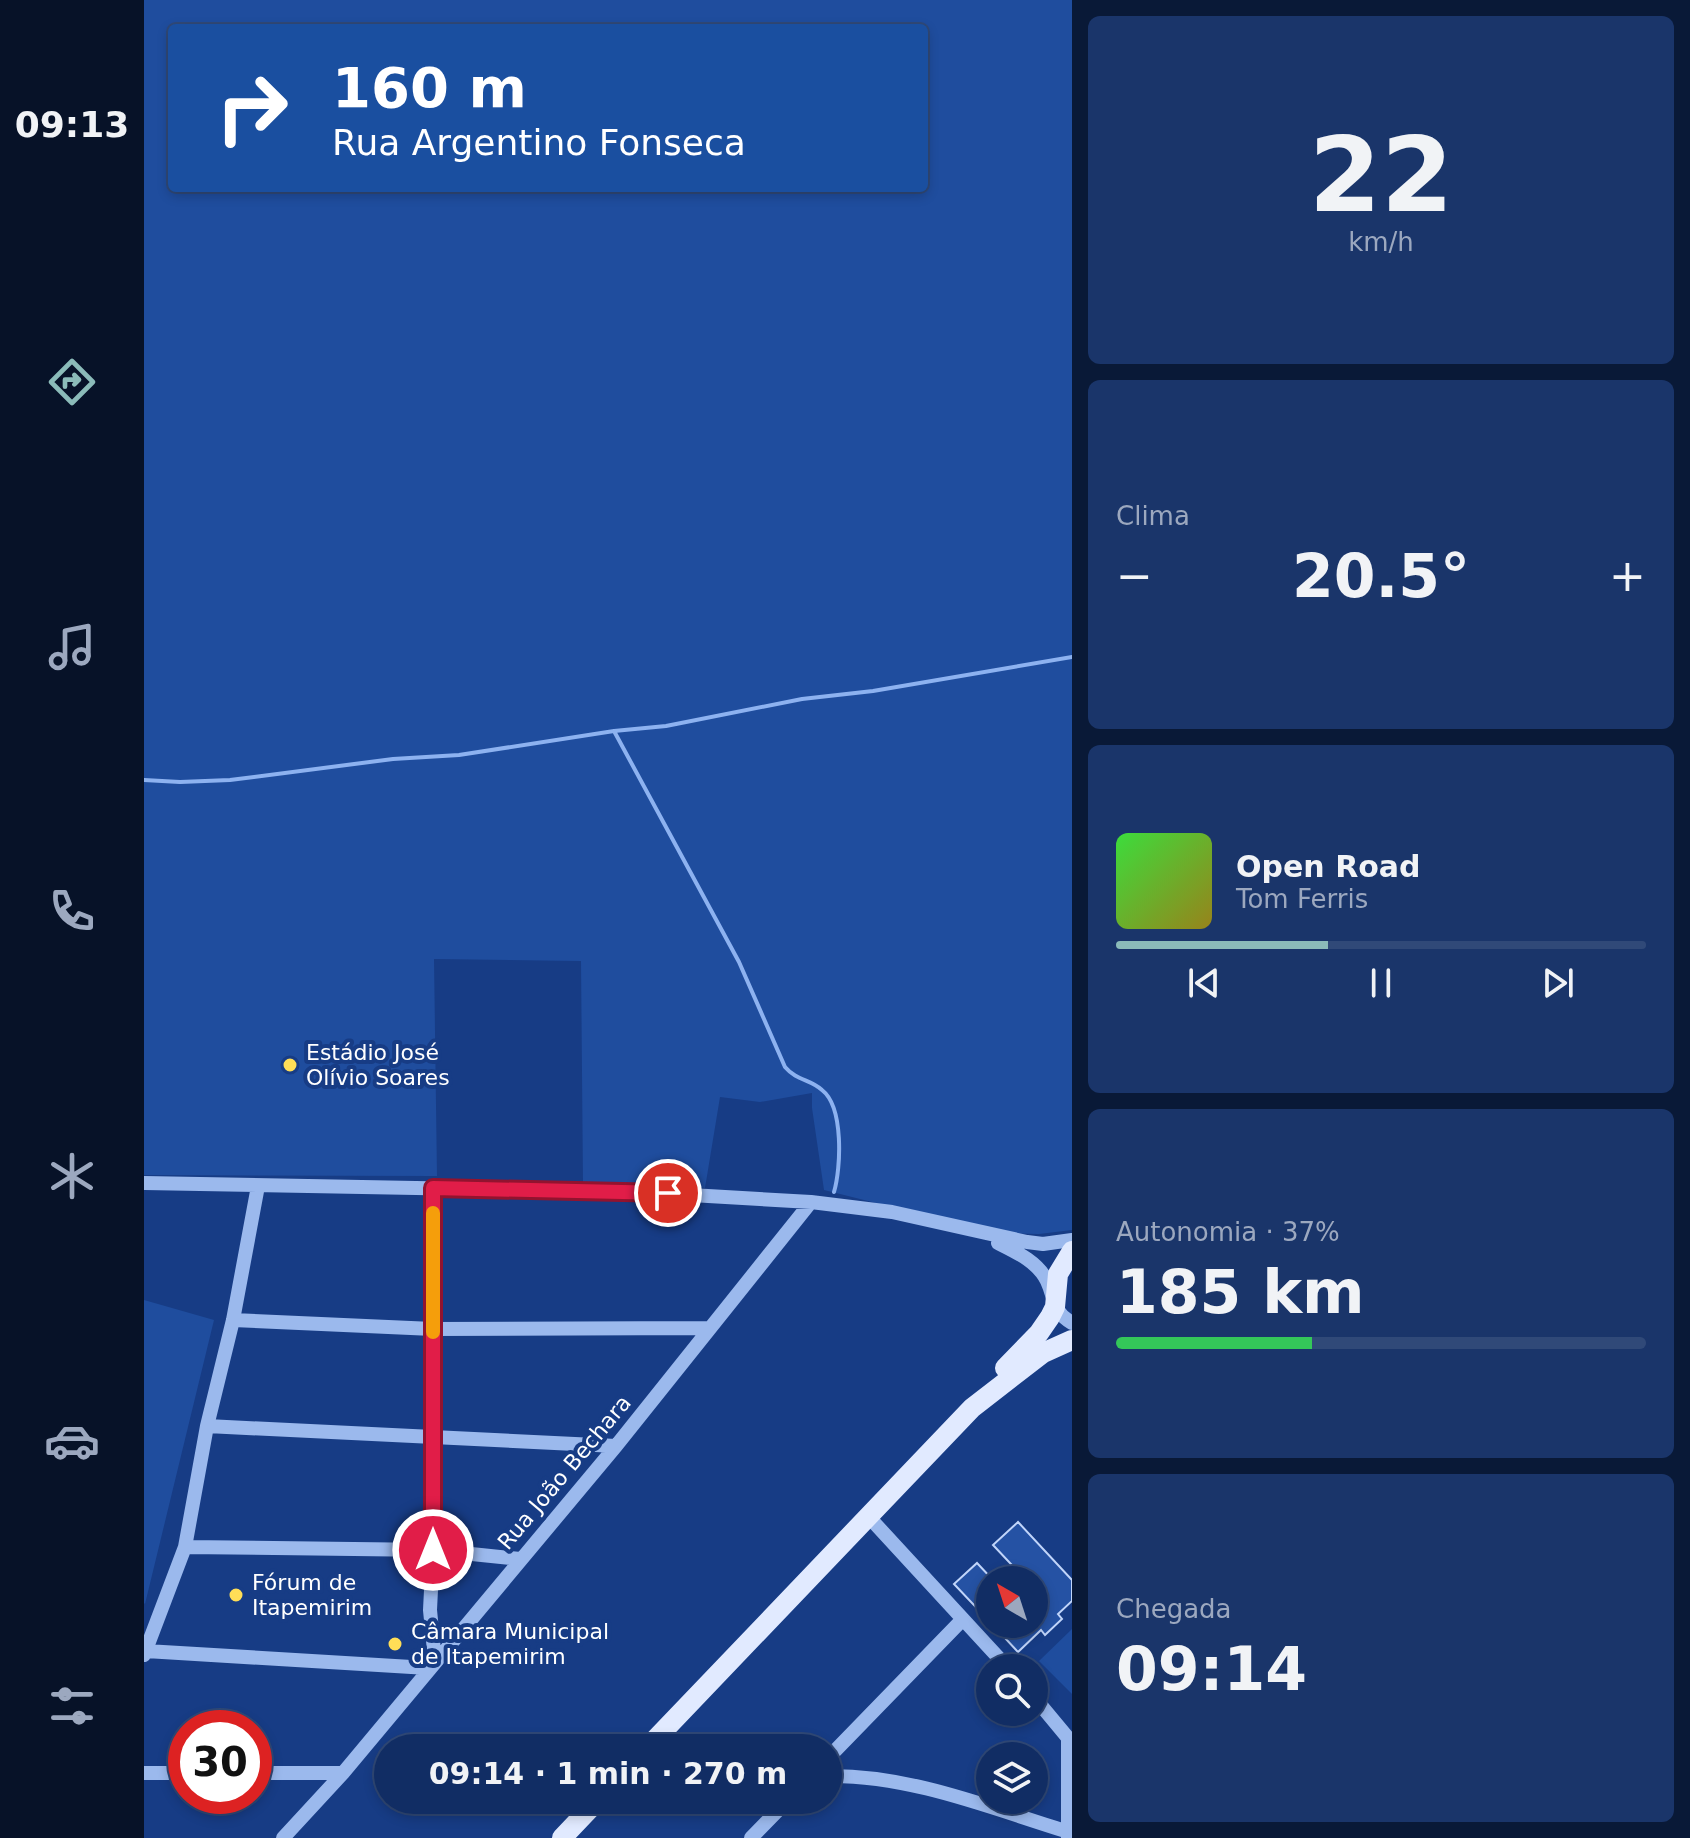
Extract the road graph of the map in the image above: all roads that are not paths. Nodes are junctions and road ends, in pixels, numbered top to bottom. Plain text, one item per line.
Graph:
1 (144, 1183) edge
2 (258, 1186) junction
3 (433, 1188) junction
4 (811, 1202) junction
5 (980, 1234) junction
6 (1072, 1240) edge
7 (1072, 1251) edge
8 (1055, 1307) junction
9 (233, 1320) junction
10 (1072, 1323) edge
11 (708, 1328) junction
12 (433, 1329) junction
13 (1072, 1340) edge
14 (972, 1408) junction
15 (207, 1426) junction
16 (432, 1438) junction
17 (616, 1446) junction
18 (868, 1516) junction
19 (185, 1547) junction
20 (433, 1550) junction
21 (520, 1559) junction
22 (963, 1619) junction
23 (145, 1653) edge
24 (995, 1654) edge
25 (432, 1664) junction
26 (1048, 1712) edge
27 (660, 1734) edge
28 (1070, 1736) edge
29 (842, 1744) edge
30 (144, 1773) edge
31 (168, 1773) edge
32 (272, 1773) edge
33 (343, 1773) junction
34 (842, 1776) edge
35 (585, 1814) edge
36 (774, 1814) edge
37 (1069, 1834) edge
38 (283, 1838) edge
39 (562, 1838) edge
40 (751, 1838) edge

1 - 2 street
2 - 3 street
2 - 9 street
3 - 4 street
3 - 12 street
4 - 5 street
4 - 11 street, Rua João Bechara
5 - 6 street
5 - 8 street
7 - 8 main road
8 - 10 street
8 - 14 main road
9 - 12 street
9 - 15 street
11 - 12 street
11 - 17 street, Rua João Bechara
12 - 16 street
13 - 14 main road
14 - 18 main road
15 - 16 street
15 - 19 street
16 - 17 street
16 - 20 street
17 - 21 street, Rua João Bechara
18 - 22 street
18 - 27 main road
19 - 20 street
19 - 23 street
20 - 21 street
20 - 25 street
21 - 25 street, Rua João Bechara
22 - 24 street
22 - 29 street
23 - 25 street
25 - 33 street, Rua João Bechara
26 - 28 street
28 - 37 street
30 - 31 street
32 - 33 street
33 - 38 street, Rua João Bechara
34 - 37 street
35 - 39 main road
36 - 40 street

